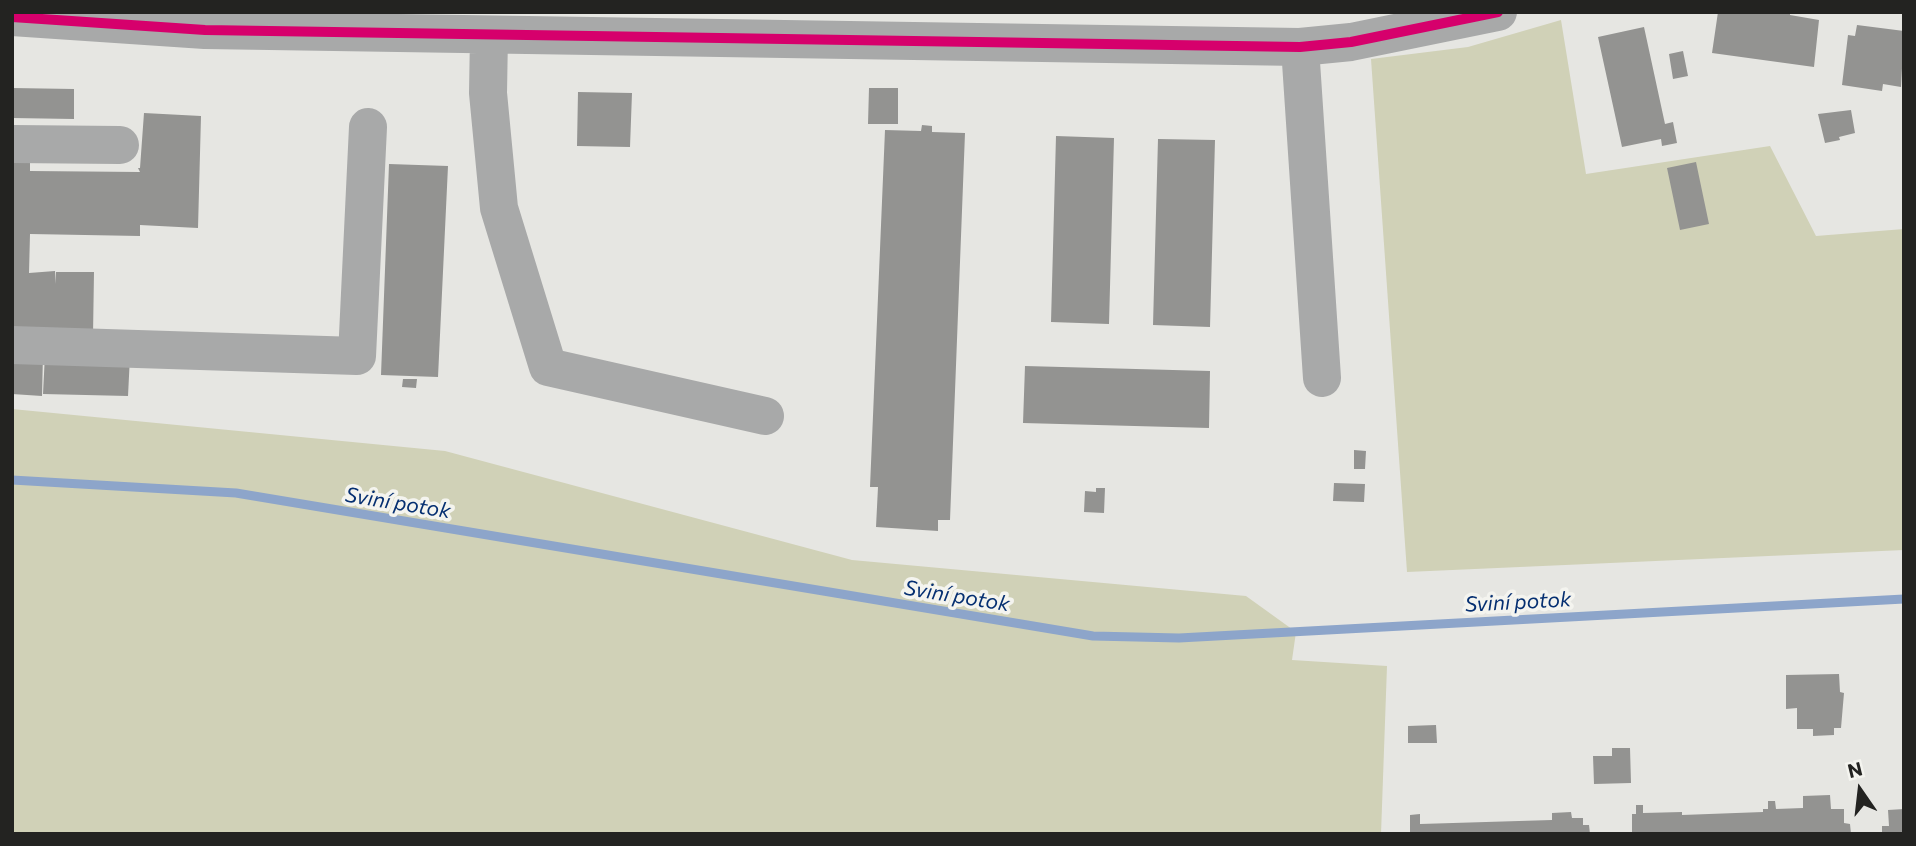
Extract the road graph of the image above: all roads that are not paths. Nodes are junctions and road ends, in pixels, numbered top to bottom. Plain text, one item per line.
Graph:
1 (1498, 12) edge
2 (12, 18) edge
3 (489, 35) junction
4 (1300, 47) junction
5 (368, 127) dead end
6 (12, 144) edge
7 (120, 145) dead end
8 (12, 345) edge
9 (1322, 378) dead end
10 (765, 416) dead end

1 - 4 street
2 - 3 street
3 - 4 street
3 - 10 street
4 - 9 street
5 - 8 street
6 - 7 street

